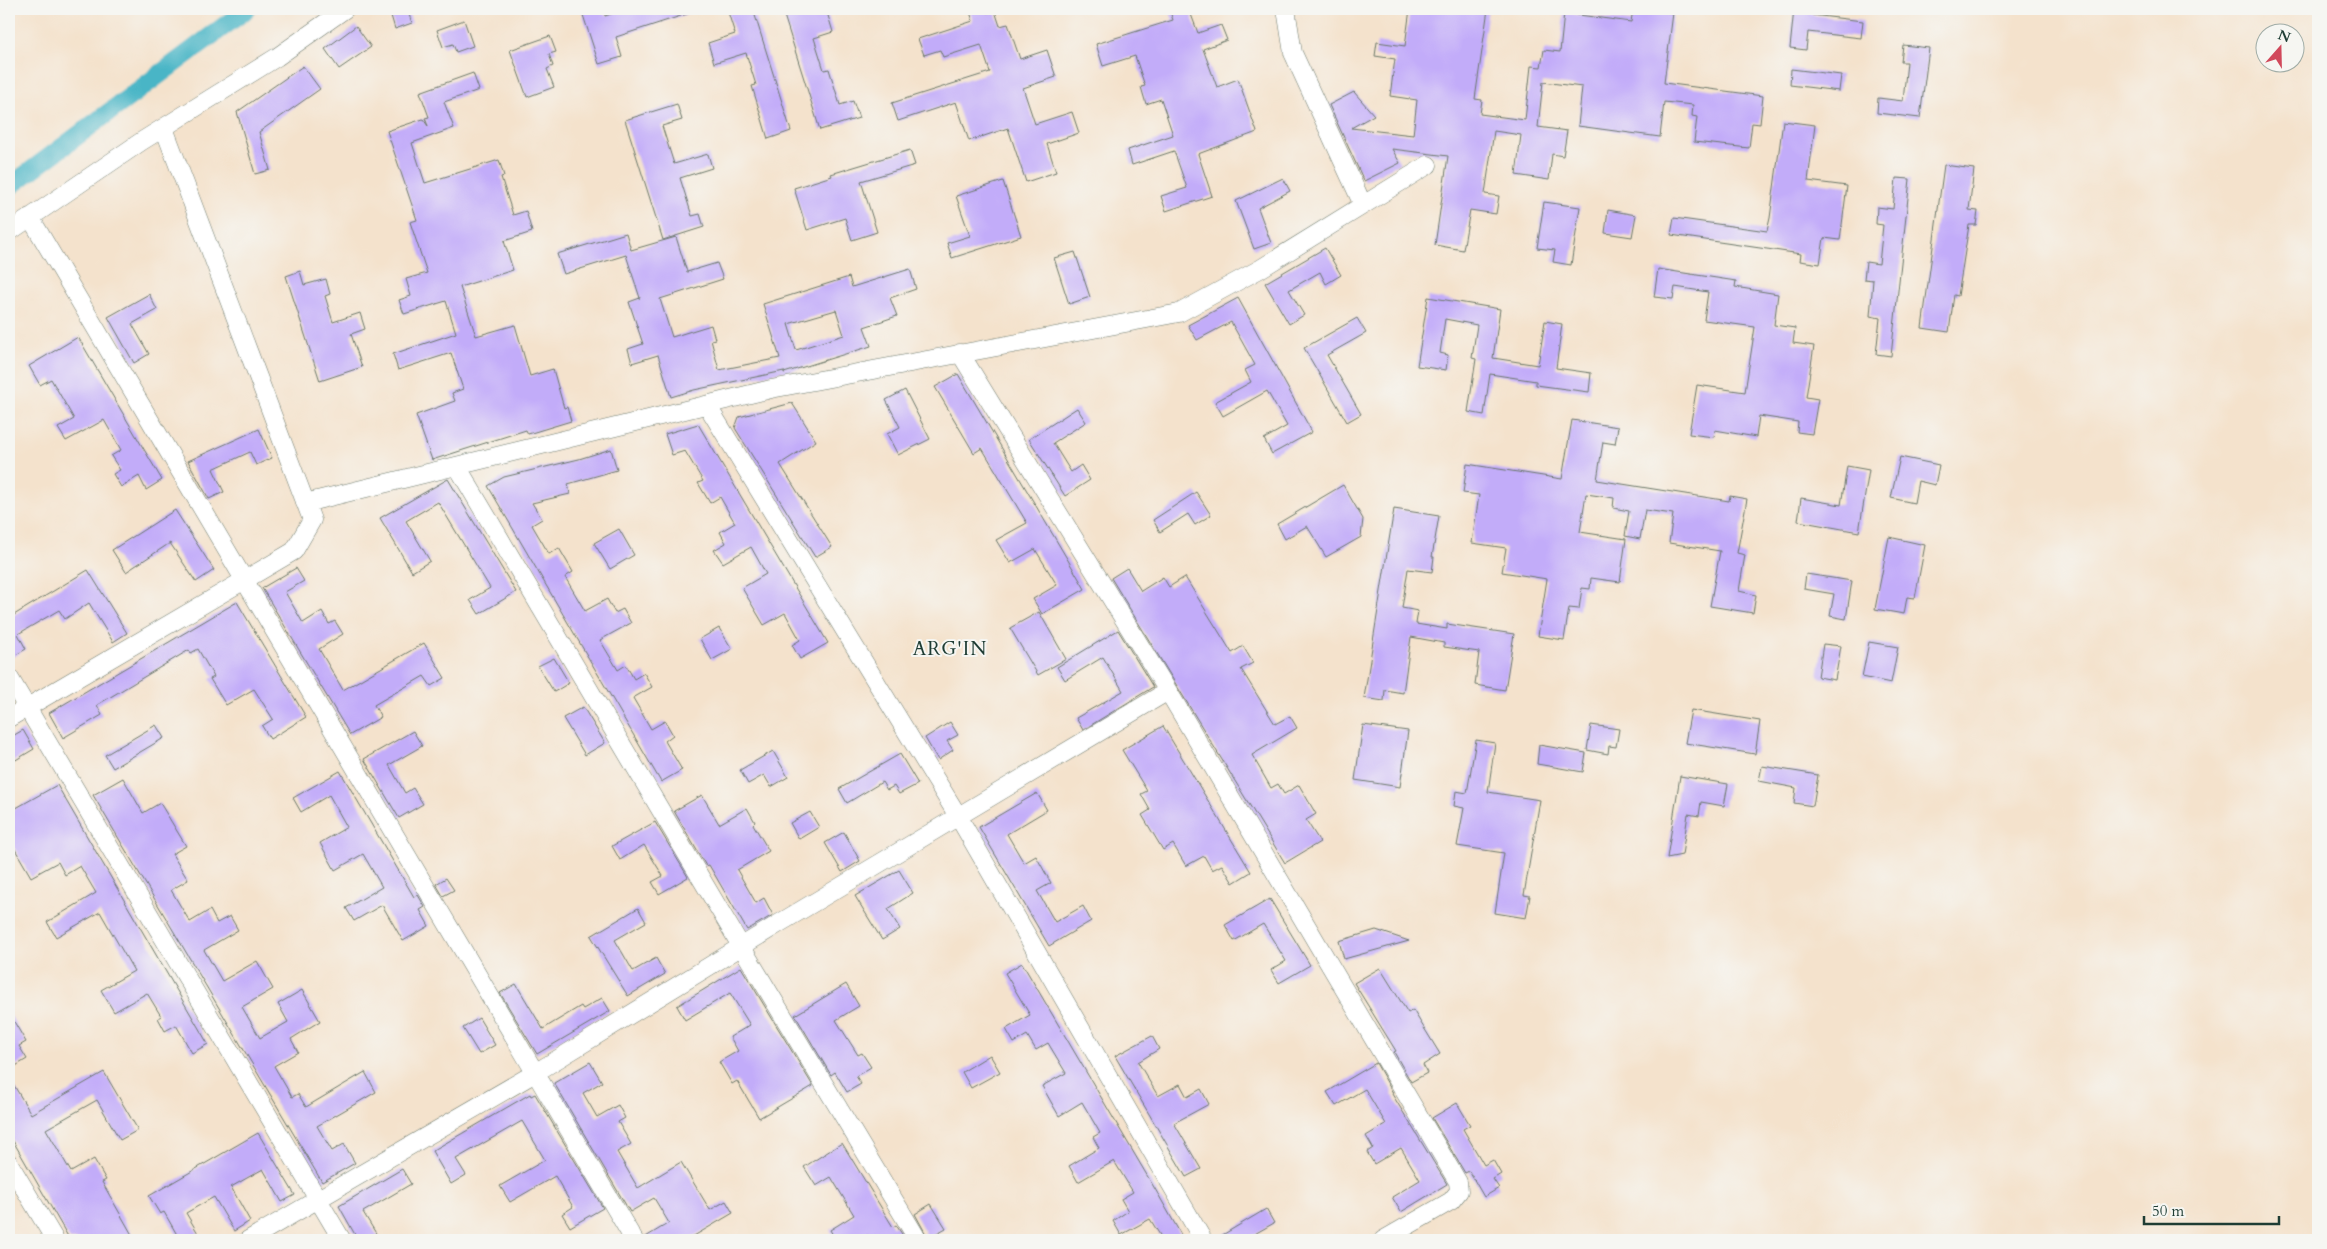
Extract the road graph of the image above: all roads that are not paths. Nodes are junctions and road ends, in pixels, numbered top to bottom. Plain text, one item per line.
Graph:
1 (345, 9) edge
2 (1286, 9) edge
3 (164, 128) junction
4 (1428, 165) dead end
5 (1363, 205) junction
6 (30, 218) junction
7 (9, 232) edge
8 (960, 353) junction
9 (707, 405) junction
10 (457, 466) junction
11 (305, 503) junction
12 (244, 580) junction
13 (9, 677) edge
14 (1168, 691) junction
15 (27, 707) junction
16 (9, 718) edge
17 (958, 816) junction
18 (741, 946) junction
19 (535, 1073) junction
20 (9, 1163) edge
21 (317, 1198) junction
22 (55, 1240) edge
23 (248, 1240) edge
24 (342, 1240) edge
25 (634, 1240) edge
26 (918, 1240) edge
27 (1203, 1240) edge
28 (1383, 1240) edge

1 - 3 street
2 - 5 street
3 - 6 street
3 - 11 street
4 - 5 street
5 - 8 street
6 - 7 street
6 - 12 street
8 - 9 street
8 - 14 street
9 - 10 street
9 - 17 street
10 - 11 street
10 - 18 street
11 - 12 street
12 - 15 street
12 - 19 street
13 - 15 street
14 - 17 street
14 - 28 street
15 - 16 street
15 - 21 street
17 - 18 street
17 - 27 street
18 - 19 street
18 - 26 street
19 - 21 street
19 - 25 street
20 - 22 street
21 - 23 street
21 - 24 street

